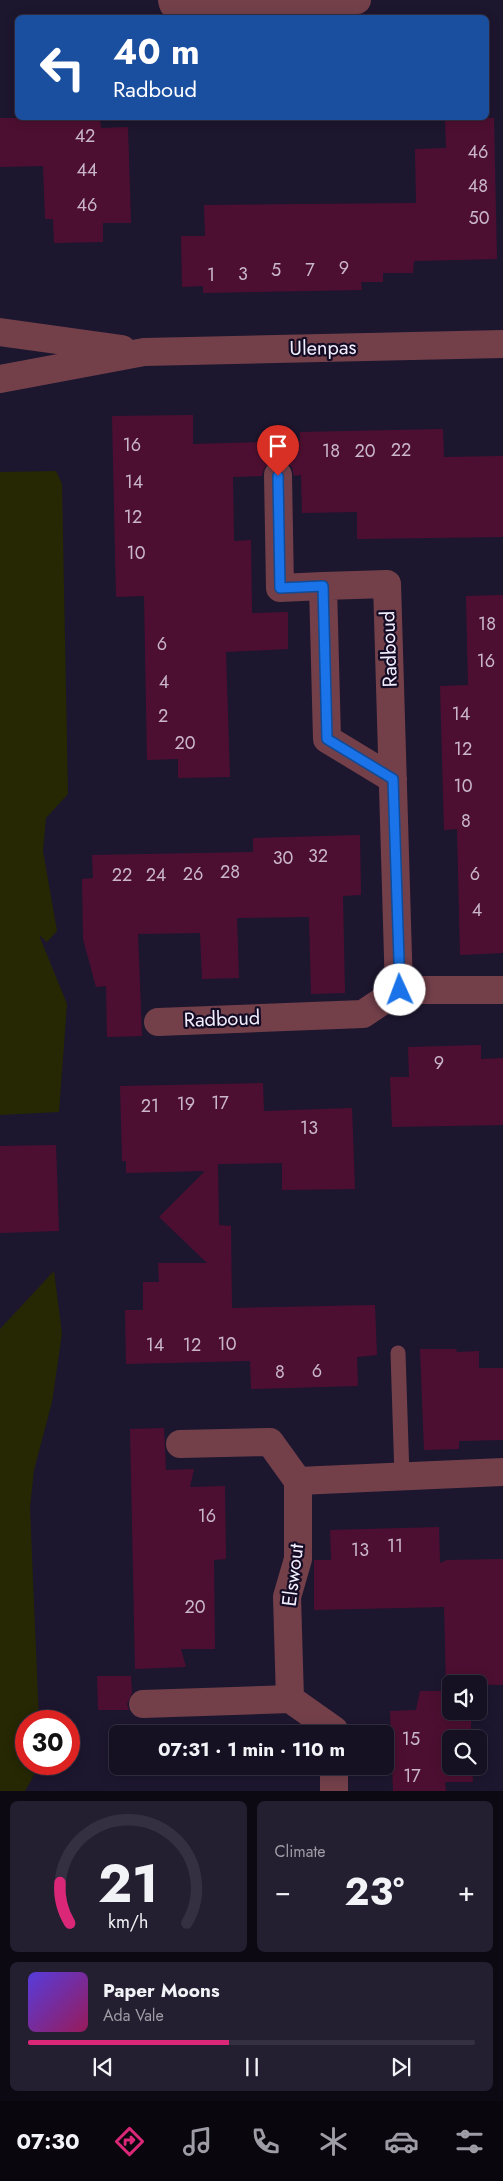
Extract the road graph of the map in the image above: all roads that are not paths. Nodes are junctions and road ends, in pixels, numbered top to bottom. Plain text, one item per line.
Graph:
1 (172, 0) edge
2 (358, 0) edge
3 (257, 1) edge
4 (0, 332) edge
5 (503, 344) edge
6 (144, 352) junction
7 (0, 379) edge
8 (278, 476) dead end
9 (323, 586) junction
10 (393, 779) junction
11 (400, 990) junction
12 (503, 990) edge
13 (158, 1022) dead end
14 (398, 1353) dead end
15 (180, 1444) dead end
16 (503, 1472) edge
17 (402, 1477) junction
18 (298, 1481) junction
19 (290, 1699) junction
20 (143, 1704) dead end
21 (327, 1725) edge
22 (334, 1775) edge
23 (334, 1791) edge

1 - 3 street
2 - 3 street
4 - 6 street, Ulenpas
5 - 6 street, Ulenpas
6 - 7 street, Ulenpas
8 - 9 street, Radboud
9 - 10 street
9 - 10 street, Radboud
10 - 11 street, Radboud
11 - 12 street
11 - 13 street, Radboud
14 - 17 lane
15 - 18 street
16 - 17 street
17 - 18 street
18 - 19 street, Elswout
19 - 20 street
19 - 21 street
22 - 23 street

